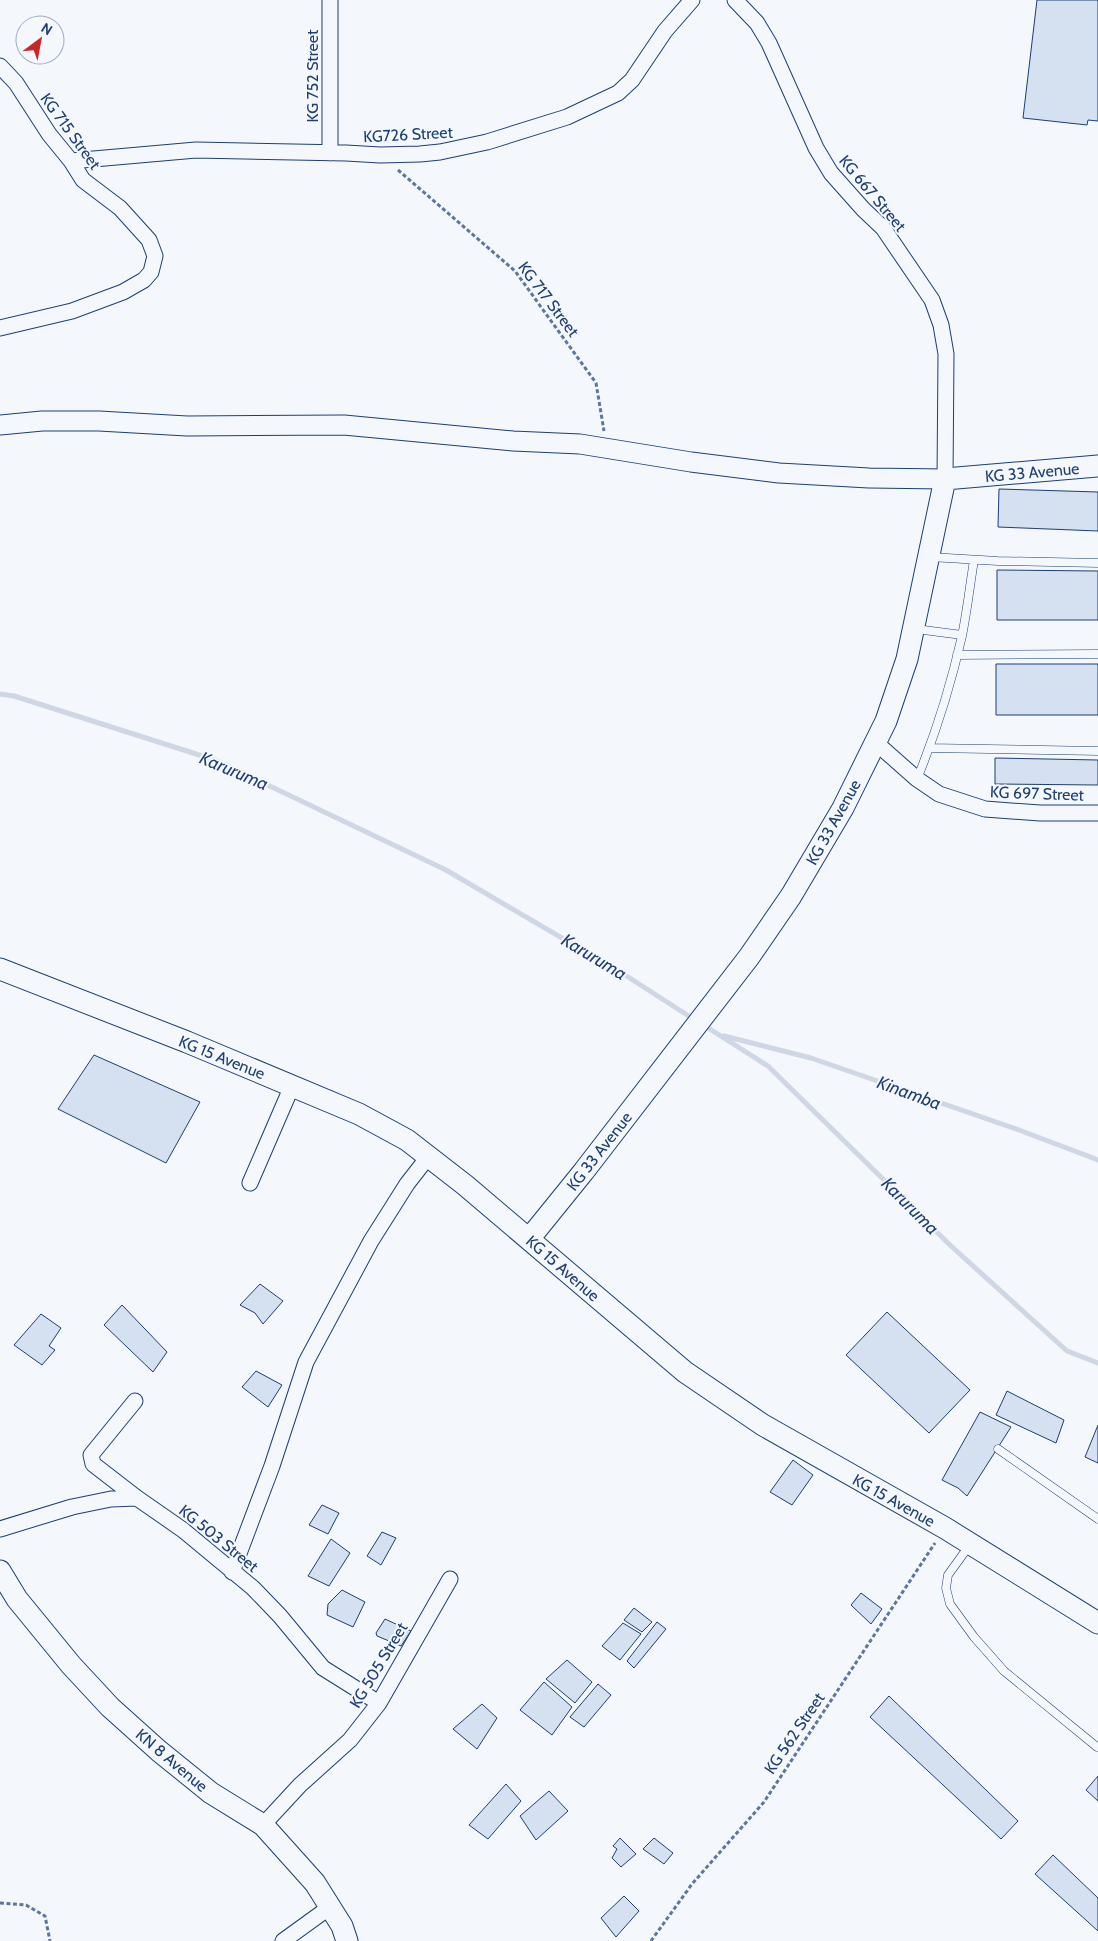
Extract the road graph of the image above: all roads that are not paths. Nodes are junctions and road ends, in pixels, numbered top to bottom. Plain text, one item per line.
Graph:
1 (330, 0) edge
2 (692, 0) edge
3 (735, 0) edge
4 (0, 66) edge
5 (330, 153) junction
6 (71, 161) junction
7 (0, 328) edge
8 (0, 425) edge
9 (1098, 466) edge
10 (945, 479) junction
11 (930, 557) junction
12 (974, 560) junction
13 (1098, 563) edge
14 (914, 629) junction
15 (962, 635) junction
16 (1098, 654) edge
17 (957, 655) junction
18 (875, 742) junction
19 (929, 748) junction
20 (1098, 750) edge
21 (917, 779) junction
22 (1098, 813) edge
23 (0, 969) edge
24 (292, 1086) junction
25 (428, 1157) junction
26 (250, 1183) dead end
27 (529, 1238) junction
28 (136, 1401) dead end
29 (998, 1450) dead end
30 (137, 1498) junction
31 (1098, 1519) edge
32 (0, 1529) edge
33 (971, 1544) junction
34 (0, 1571) edge
35 (232, 1572) junction
36 (450, 1579) dead end
37 (1094, 1618) edge
38 (379, 1703) junction
39 (1097, 1747) dead end
40 (263, 1825) junction
41 (330, 1907) junction
42 (283, 1941) edge
43 (347, 1941) edge

1 - 5 street, KG 752 Street
2 - 5 street, KG726 Street
3 - 10 street, KG 667 Street
4 - 6 street, KG 715 Street
5 - 6 street, KG726 Street
6 - 7 street, KG 715 Street
8 - 10 street
9 - 10 main road, KG 33 Avenue
10 - 11 main road, KG 33 Avenue
11 - 12 lane
11 - 14 main road, KG 33 Avenue
12 - 13 lane
12 - 15 lane
14 - 15 lane
14 - 18 main road, KG 33 Avenue
15 - 17 lane
16 - 17 lane
17 - 19 lane
18 - 21 street, KG 697 Street
18 - 27 main road, KG 33 Avenue
19 - 20 lane
19 - 21 lane
21 - 22 street, KG 697 Street
23 - 24 main road, KG 15 Avenue
24 - 25 main road, KG 15 Avenue
24 - 26 street
25 - 27 main road, KG 15 Avenue
25 - 35 street
27 - 33 main road, KG 15 Avenue
28 - 30 street, KG 503 Street
29 - 31 lane
30 - 32 street
30 - 35 street, KG 503 Street
33 - 37 main road, KG 15 Avenue
33 - 39 lane
34 - 40 main road, KN 8 Avenue
35 - 38 street, KG 503 Street
36 - 38 street, KG 505 Street
38 - 40 street, KG 505 Street
40 - 41 main road, KN 8 Avenue
41 - 42 street
41 - 43 main road, KN 8 Avenue

